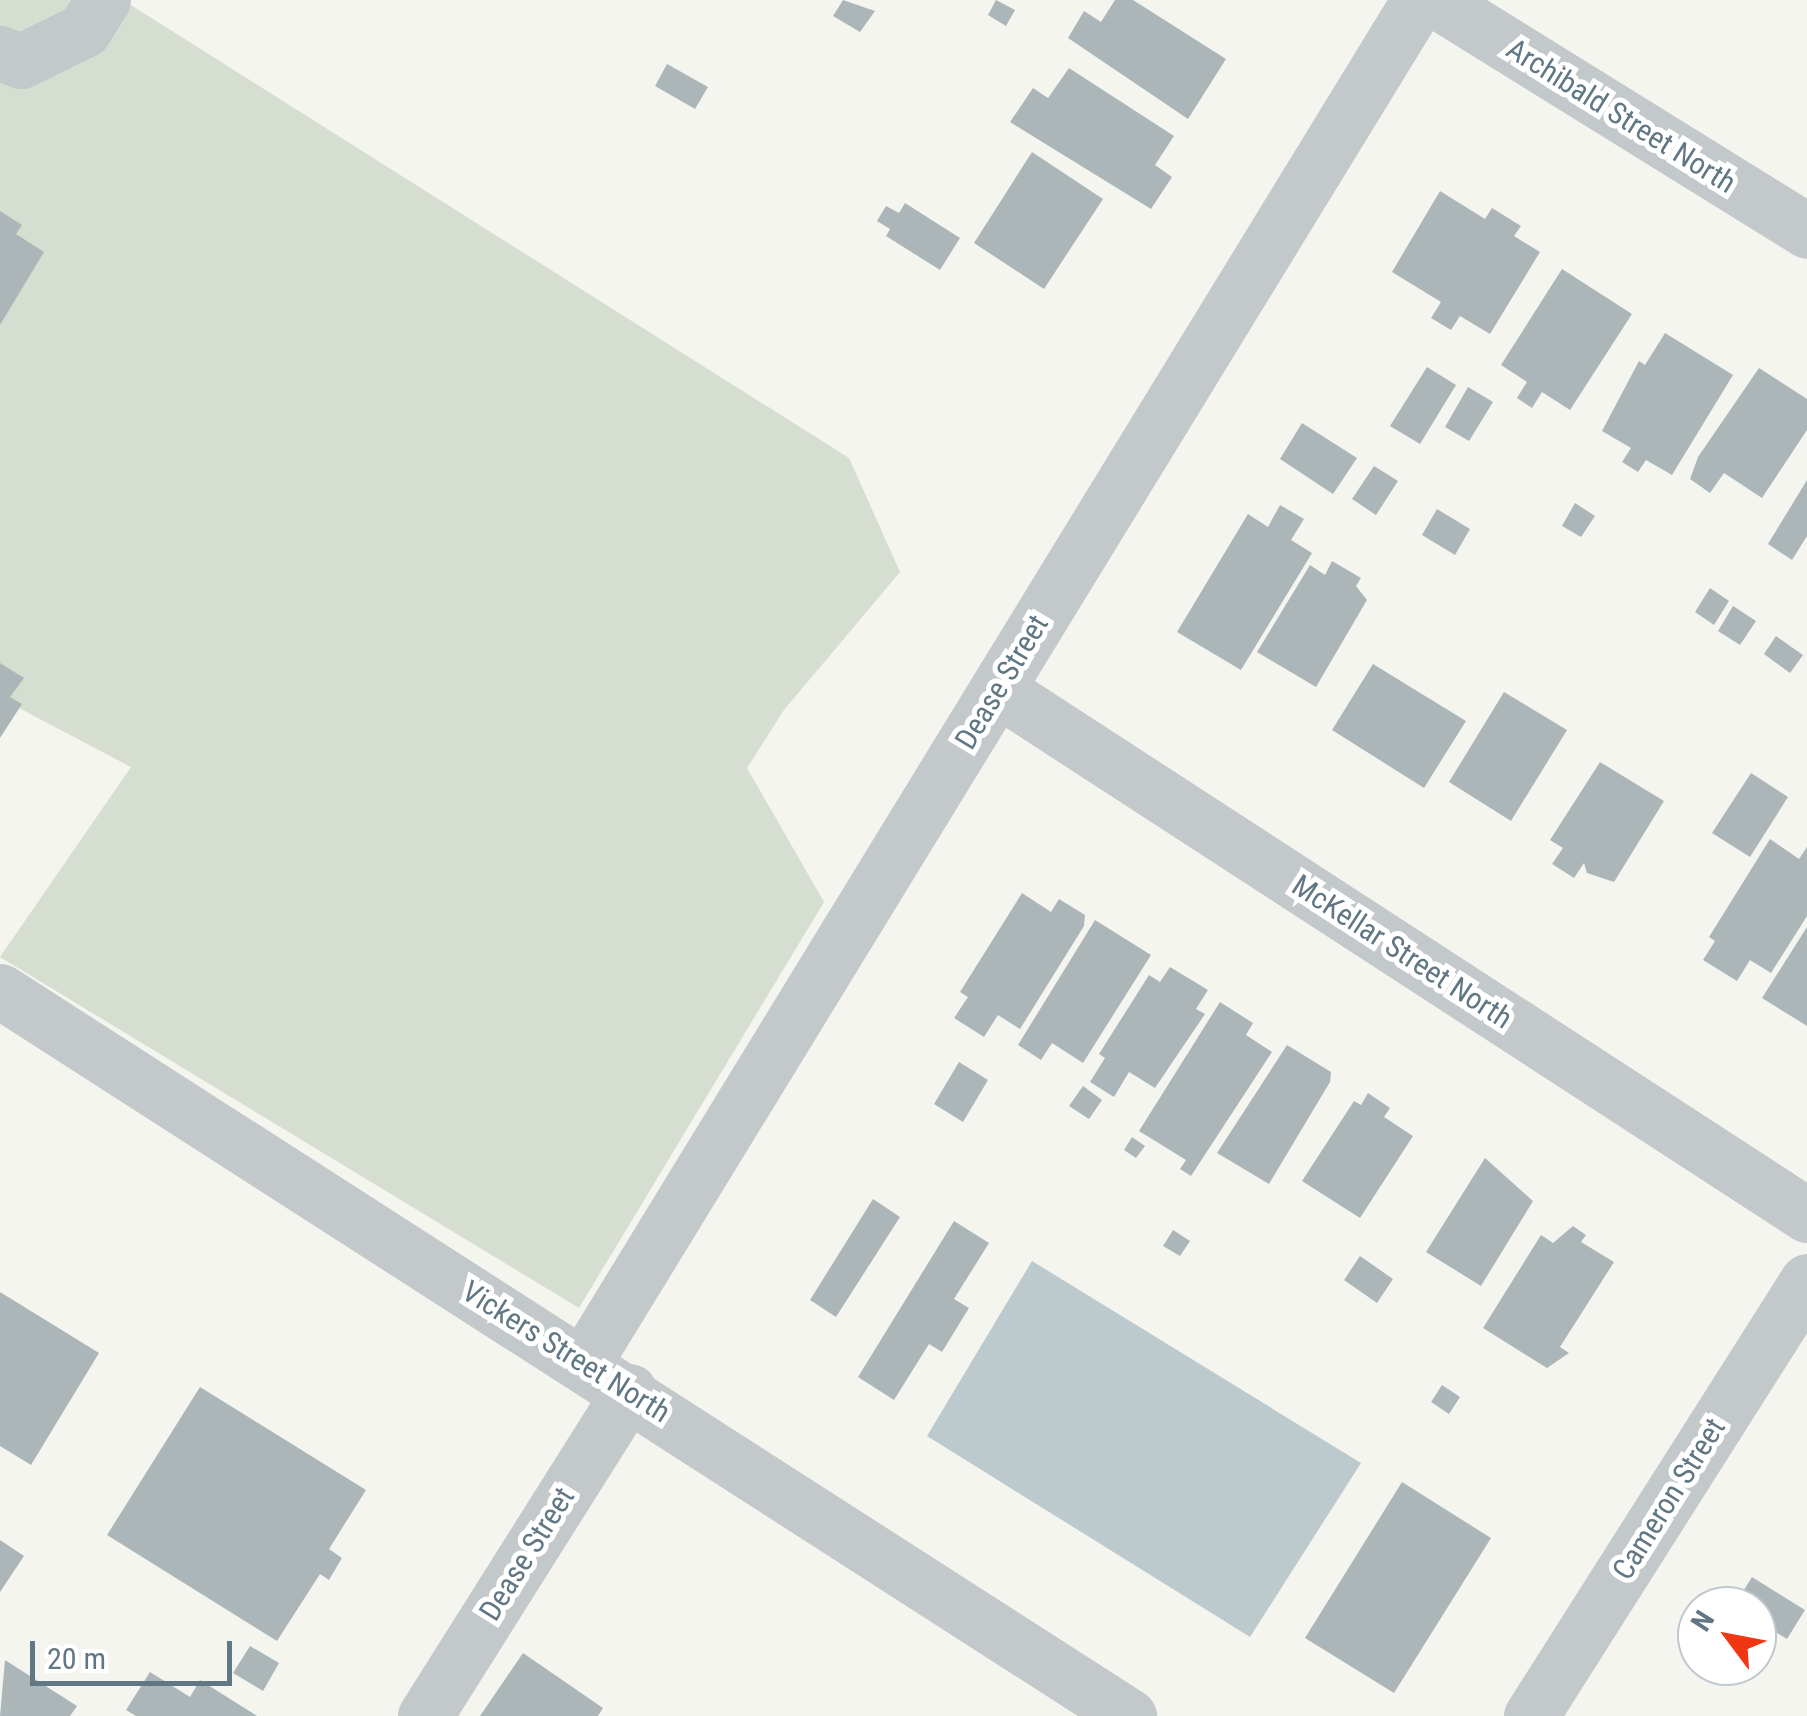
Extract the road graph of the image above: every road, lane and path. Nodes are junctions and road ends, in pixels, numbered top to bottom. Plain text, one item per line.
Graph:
1 (102, 0) edge
2 (1419, 0) edge
3 (1435, 0) edge
4 (10, 57) edge
5 (1807, 231) edge
6 (997, 689) junction
7 (0, 992) edge
8 (1807, 1216) edge
9 (1807, 1281) edge
10 (584, 1363) junction
11 (630, 1392) junction
12 (425, 1716) edge
13 (1130, 1716) edge
14 (1531, 1716) edge

1 - 4 street
2 - 6 street, Dease Street
3 - 5 street, Archibald Street North
6 - 8 street, McKellar Street North
6 - 10 street, Dease Street
7 - 10 street, Vickers Street North
9 - 14 street, Cameron Street
10 - 11 street, Vickers Street North
11 - 12 street, Dease Street
11 - 13 street, Vickers Street North

